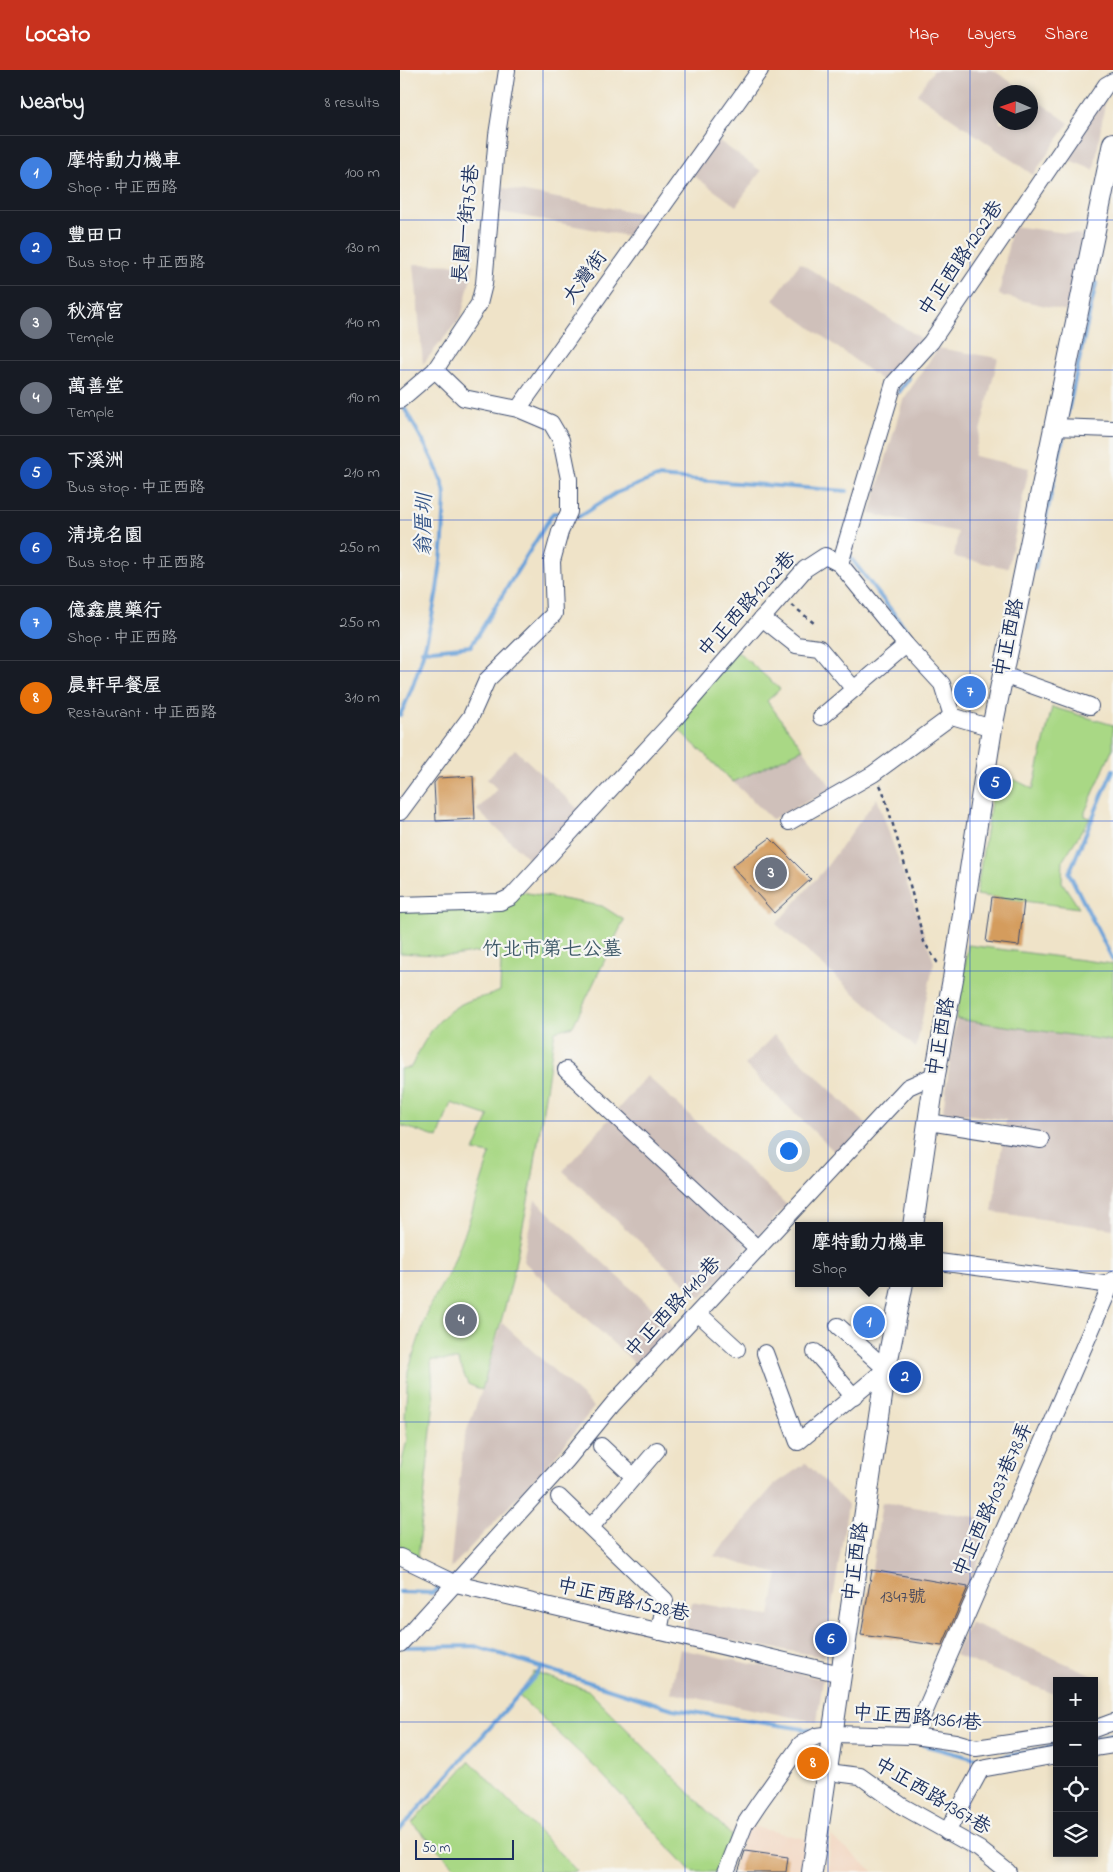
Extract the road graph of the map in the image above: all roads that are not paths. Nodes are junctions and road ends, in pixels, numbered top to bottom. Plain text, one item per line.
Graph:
1 (508, 70) edge
2 (760, 70) edge
3 (1113, 81) edge
4 (1113, 143) edge
5 (435, 370) junction
6 (400, 400) edge
7 (518, 409) junction
8 (1054, 427) junction
9 (1113, 429) edge
10 (840, 564) junction
11 (762, 618) junction
12 (906, 645) junction
13 (1002, 675) junction
14 (854, 689) junction
15 (1090, 706) dead end
16 (952, 716) junction
17 (821, 717) dead end
18 (992, 728) junction
19 (400, 812) edge
20 (789, 822) dead end
21 (400, 905) edge
22 (566, 1070) dead end
23 (935, 1075) junction
24 (929, 1122) junction
25 (1041, 1140) dead end
26 (914, 1222) edge
27 (758, 1249) junction
28 (943, 1262) edge
29 (1112, 1283) edge
30 (902, 1287) edge
31 (699, 1314) junction
32 (838, 1326) dead end
33 (737, 1349) dead end
34 (815, 1352) dead end
35 (765, 1353) dead end
36 (886, 1369) junction
37 (854, 1397) junction
38 (601, 1446) dead end
39 (657, 1450) dead end
40 (634, 1477) junction
41 (559, 1497) dead end
42 (591, 1527) junction
43 (400, 1557) edge
44 (456, 1584) junction
45 (659, 1632) junction
46 (400, 1644) edge
47 (840, 1674) junction
48 (1113, 1722) edge
49 (1098, 1728) edge
50 (832, 1734) junction
51 (914, 1736) junction
52 (1053, 1737) edge
53 (1113, 1745) edge
54 (1098, 1747) edge
55 (1053, 1756) edge
56 (828, 1772) junction
57 (947, 1832) junction
58 (726, 1872) edge
59 (812, 1872) edge
60 (1008, 1872) edge

1 - 5 street, 長園一街75巷
2 - 7 street, 大灣街
3 - 10 street, 中正西路1202巷
4 - 8 main road, 中正西路
5 - 6 street
5 - 7 street
7 - 19 street
8 - 9 street
8 - 13 main road, 中正西路
10 - 11 street, 中正西路1202巷
10 - 12 street
11 - 14 street
11 - 21 street, 中正西路1202巷
12 - 14 street
12 - 16 street
13 - 15 street
13 - 18 main road, 中正西路
14 - 17 street
16 - 18 street
16 - 20 street
18 - 23 main road, 中正西路
22 - 27 street
23 - 24 main road, 中正西路
23 - 27 street, 中正西路1410巷
24 - 25 street
24 - 26 main road, 中正西路
27 - 31 street, 中正西路1410巷
28 - 29 street
29 - 51 street, 中正西路1037巷78弄
30 - 36 main road, 中正西路
31 - 33 street
31 - 44 street, 中正西路1410巷
32 - 36 street
34 - 37 street
35 - 37 street
36 - 37 street
36 - 47 main road, 中正西路
38 - 40 street
39 - 40 street
40 - 42 street
41 - 42 street
42 - 45 street
43 - 44 street, 中正西路1528巷
44 - 45 street, 中正西路1528巷
44 - 46 street, 中正西路1410巷
45 - 47 street, 中正西路1528巷
47 - 50 main road, 中正西路
48 - 49 street
50 - 51 street, 中正西路1361巷
50 - 56 main road, 中正西路
50 - 58 street, 中正西路1361巷
51 - 52 street, 中正西路1361巷
53 - 54 street
55 - 57 street
56 - 57 street, 中正西路1367巷
56 - 59 main road, 中正西路
57 - 60 street, 中正西路1367巷

